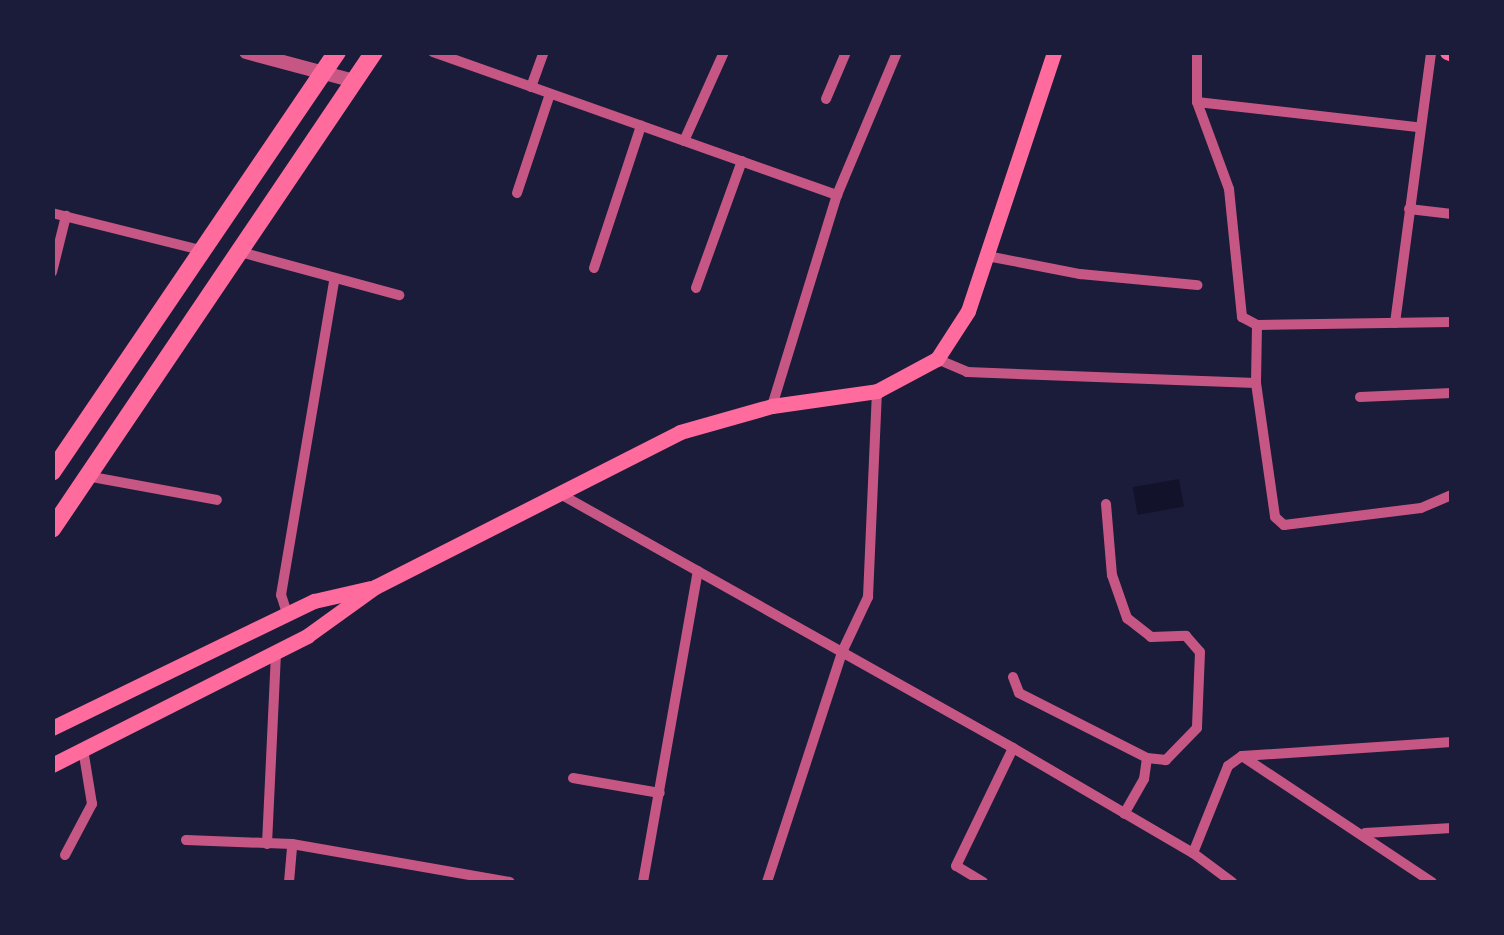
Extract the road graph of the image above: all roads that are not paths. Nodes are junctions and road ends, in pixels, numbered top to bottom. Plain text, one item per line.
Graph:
1 (246, 52) edge
2 (337, 52) edge
3 (345, 52) edge
4 (433, 52) edge
5 (544, 52) edge
6 (724, 52) edge
7 (846, 52) edge
8 (897, 52) edge
9 (1054, 52) edge
10 (1197, 52) edge
11 (1431, 52) edge
12 (370, 57) edge
13 (321, 70) junction
14 (354, 80) junction
15 (531, 87) junction
16 (550, 94) junction
17 (826, 99) dead end
18 (1197, 102) junction
19 (641, 126) junction
20 (1418, 127) junction
21 (684, 141) junction
22 (742, 162) junction
23 (518, 193) dead end
24 (838, 195) junction
25 (1409, 209) junction
26 (52, 213) edge
27 (1452, 214) edge
28 (66, 216) junction
29 (200, 250) junction
30 (244, 253) junction
31 (987, 256) junction
32 (594, 268) dead end
33 (52, 272) edge
34 (334, 280) junction
35 (1197, 285) dead end
36 (696, 288) dead end
37 (399, 296) dead end
38 (1452, 322) edge
39 (1395, 323) junction
40 (1257, 324) junction
41 (938, 359) junction
42 (1256, 383) junction
43 (877, 391) junction
44 (1452, 393) edge
45 (1360, 398) dead end
46 (772, 406) junction
47 (52, 472) edge
48 (92, 477) junction
49 (562, 495) junction
50 (1452, 495) edge
51 (217, 500) dead end
52 (1106, 504) dead end
53 (52, 529) edge
54 (698, 571) junction
55 (375, 587) junction
56 (288, 613) junction
57 (276, 650) junction
58 (843, 650) junction
59 (1012, 678) dead end
60 (52, 728) edge
61 (1452, 742) edge
62 (1013, 748) junction
63 (83, 750) junction
64 (1242, 756) junction
65 (1147, 758) junction
66 (52, 765) edge
67 (573, 778) dead end
68 (660, 793) junction
69 (1124, 814) junction
70 (1452, 828) edge
71 (1364, 834) junction
72 (186, 840) dead end
73 (267, 844) junction
74 (292, 844) junction
75 (1193, 852) junction
76 (65, 855) dead end
77 (290, 882) edge
78 (510, 882) edge
79 (643, 882) edge
80 (767, 882) edge
81 (983, 882) edge
82 (1232, 882) edge
83 (1432, 882) edge

1 - 13 street
2 - 13 main road
3 - 12 street
4 - 15 street
5 - 15 street
6 - 21 street
7 - 17 street
8 - 24 street
9 - 31 main road
10 - 18 street
11 - 20 street
12 - 14 main road
13 - 14 street
13 - 29 main road
14 - 30 main road
15 - 16 street
16 - 19 street
16 - 23 street
18 - 20 street
18 - 40 street
19 - 21 street
19 - 32 street
20 - 25 street
21 - 22 street
22 - 24 street
22 - 36 street
24 - 46 street
25 - 27 street
25 - 39 street
26 - 28 street
28 - 29 street
28 - 33 street
29 - 47 main road
30 - 34 street
30 - 48 main road
31 - 35 street
31 - 41 main road
34 - 37 street
34 - 56 street
38 - 39 street
39 - 40 street
40 - 42 street
41 - 42 street
41 - 43 main road
42 - 50 street
43 - 46 main road
43 - 58 street
44 - 45 street
46 - 49 main road
48 - 51 street
48 - 53 main road
49 - 54 street
49 - 55 main road
52 - 65 street
54 - 58 street
54 - 68 street
55 - 56 main road
55 - 57 main road
56 - 60 main road
57 - 63 main road
57 - 73 street
58 - 62 street
58 - 80 street
59 - 65 street
61 - 64 street
62 - 69 street
62 - 81 street
63 - 66 main road
63 - 76 street
64 - 71 street
64 - 75 street
65 - 69 street
67 - 68 street
68 - 79 street
69 - 75 street
70 - 71 street
71 - 83 street
72 - 73 street
73 - 74 street
74 - 77 street
74 - 78 street
75 - 82 street

